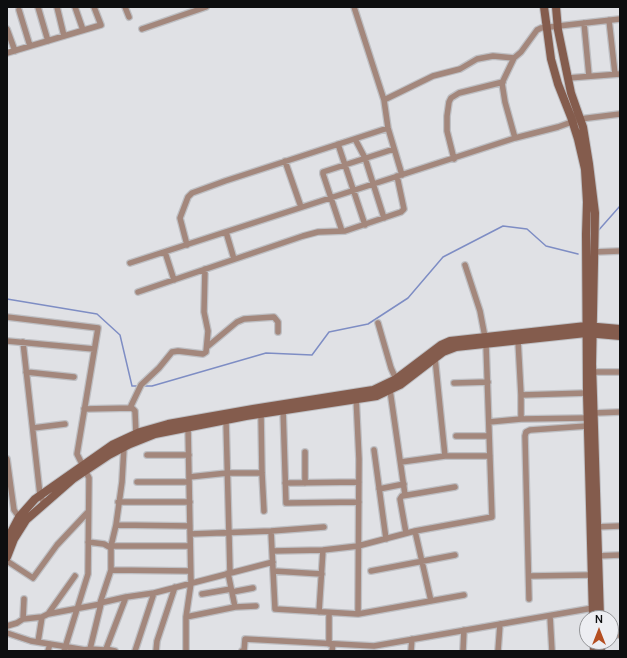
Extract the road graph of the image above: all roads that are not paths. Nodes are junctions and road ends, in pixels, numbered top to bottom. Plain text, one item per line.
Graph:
1 (38, 7) edge
2 (57, 7) edge
3 (76, 7) edge
4 (94, 7) edge
5 (125, 7) edge
6 (206, 7) edge
7 (354, 7) edge
8 (544, 7) edge
9 (556, 7) edge
10 (19, 10) dead end
11 (129, 17) dead end
12 (620, 19) edge
13 (610, 20) junction
14 (584, 23) junction
15 (558, 26) junction
16 (546, 27) junction
17 (7, 29) edge
18 (142, 29) dead end
19 (83, 30) junction
20 (64, 36) junction
21 (48, 41) junction
22 (30, 46) junction
23 (15, 51) junction
24 (7, 53) edge
25 (514, 58) junction
26 (617, 74) edge
27 (589, 76) junction
28 (568, 78) junction
29 (503, 82) junction
30 (384, 100) junction
31 (620, 114) edge
32 (576, 121) junction
33 (388, 128) junction
34 (515, 138) junction
35 (355, 139) junction
36 (338, 144) junction
37 (394, 149) junction
38 (365, 158) junction
39 (454, 159) junction
40 (286, 161) junction
41 (345, 165) junction
42 (400, 176) junction
43 (373, 184) junction
44 (354, 190) junction
45 (331, 198) junction
46 (301, 207) junction
47 (384, 218) junction
48 (364, 225) junction
49 (342, 231) junction
50 (226, 232) junction
51 (187, 245) junction
52 (620, 251) edge
53 (165, 252) junction
54 (594, 252) junction
55 (234, 259) junction
56 (130, 263) dead end
57 (465, 265) dead end
58 (205, 269) junction
59 (174, 280) junction
60 (138, 292) dead end
61 (7, 317) edge
62 (378, 323) dead end
63 (620, 329) edge
64 (589, 330) junction
65 (278, 332) dead end
66 (620, 336) edge
67 (486, 340) junction
68 (518, 340) junction
69 (7, 341) edge
70 (23, 342) junction
71 (474, 342) junction
72 (207, 347) junction
73 (94, 349) junction
74 (435, 358) junction
75 (26, 372) junction
76 (592, 372) junction
77 (620, 372) edge
78 (74, 377) dead end
79 (396, 379) junction
80 (488, 382) junction
81 (454, 383) dead end
82 (390, 390) junction
83 (586, 393) junction
84 (521, 395) junction
85 (356, 396) junction
86 (283, 407) junction
87 (130, 408) junction
88 (84, 409) junction
89 (620, 412) edge
90 (261, 414) junction
91 (521, 419) junction
92 (589, 419) junction
93 (226, 420) junction
94 (489, 422) junction
95 (65, 424) dead end
96 (188, 424) junction
97 (33, 428) junction
98 (136, 434) junction
99 (456, 436) dead end
100 (489, 436) junction
101 (124, 447) junction
102 (374, 450) dead end
103 (305, 452) dead end
104 (147, 455) dead end
105 (189, 455) junction
106 (446, 456) junction
107 (490, 456) junction
108 (7, 459) edge
109 (401, 462) junction
110 (85, 467) junction
111 (228, 472) junction
112 (262, 473) junction
113 (189, 479) junction
114 (137, 482) dead end
115 (359, 482) junction
116 (285, 483) junction
117 (305, 483) junction
118 (404, 484) junction
119 (455, 487) dead end
120 (379, 489) junction
121 (406, 495) junction
122 (42, 499) junction
123 (118, 502) junction
124 (190, 502) junction
125 (359, 502) junction
126 (264, 511) dead end
127 (88, 512) junction
128 (19, 517) junction
129 (116, 525) junction
130 (190, 526) junction
131 (620, 526) edge
132 (324, 527) dead end
133 (593, 527) junction
134 (271, 531) junction
135 (415, 531) junction
136 (229, 532) junction
137 (406, 533) junction
138 (190, 534) junction
139 (386, 539) junction
140 (7, 540) edge
141 (88, 542) junction
142 (111, 546) junction
143 (190, 546) junction
144 (358, 546) junction
145 (323, 550) junction
146 (272, 551) junction
147 (455, 555) dead end
148 (620, 555) edge
149 (594, 556) junction
150 (7, 557) edge
151 (7, 560) edge
152 (422, 561) junction
153 (273, 562) junction
154 (110, 570) junction
155 (190, 571) junction
156 (273, 571) junction
157 (371, 571) dead end
158 (229, 573) junction
159 (322, 574) junction
160 (592, 575) junction
161 (75, 576) dead end
162 (529, 576) junction
163 (191, 583) junction
164 (175, 587) junction
165 (253, 588) dead end
166 (231, 591) junction
167 (154, 593) junction
168 (202, 594) dead end
169 (464, 595) dead end
170 (126, 597) junction
171 (24, 599) dead end
172 (529, 599) dead end
173 (431, 601) junction
174 (100, 603) junction
175 (256, 606) dead end
176 (235, 607) junction
177 (593, 608) joint
178 (78, 609) junction
179 (599, 610) edge
180 (319, 612) junction
181 (329, 612) junction
182 (48, 614) junction
183 (358, 614) junction
184 (550, 616) junction
185 (42, 617) junction
186 (186, 617) junction
187 (23, 619) junction
188 (500, 624) junction
189 (7, 626) edge
190 (464, 630) junction
191 (7, 633) edge
192 (412, 639) junction
193 (38, 642) junction
194 (50, 644) junction
195 (331, 644) junction
196 (385, 644) junction
197 (65, 649) edge
198 (87, 650) edge
199 (104, 650) edge
200 (48, 651) edge
201 (115, 651) edge
202 (135, 651) edge
203 (156, 651) edge
204 (186, 651) edge
205 (242, 651) edge
206 (332, 651) edge
207 (386, 651) edge
208 (411, 651) edge
209 (463, 651) edge
210 (498, 651) edge
211 (552, 651) edge

1 - 21 street
2 - 20 street
3 - 19 street
4 - 19 street
5 - 11 street
6 - 18 street
7 - 30 street
8 - 16 street
9 - 15 street
10 - 22 street
12 - 13 street
13 - 14 street
13 - 26 street
14 - 15 street
14 - 27 street
15 - 16 street
15 - 28 street
16 - 25 street
16 - 32 street
17 - 23 street
19 - 20 street
20 - 21 street
21 - 22 street
22 - 23 street
23 - 24 street
25 - 29 street
25 - 30 street
26 - 27 street
27 - 28 street
28 - 32 street
29 - 34 street
29 - 39 street
30 - 33 street
31 - 32 street
32 - 34 street
32 - 54 street
32 - 64 street
33 - 35 street
33 - 37 street
34 - 39 street
35 - 36 street
35 - 38 street
36 - 40 street
36 - 41 street
37 - 38 street
37 - 42 street
38 - 41 street
38 - 43 street
39 - 42 street
40 - 46 street
40 - 51 street
41 - 44 street
41 - 45 street
42 - 43 street
42 - 47 street
43 - 44 street
43 - 47 street
44 - 45 street
44 - 48 street
45 - 46 street
45 - 49 street
46 - 50 street
47 - 48 street
48 - 49 street
49 - 55 street
50 - 51 street
50 - 55 street
51 - 53 street
52 - 54 street
53 - 56 street
53 - 59 street
54 - 64 street
55 - 58 street
57 - 67 street
58 - 59 street
58 - 72 street
59 - 60 street
61 - 73 street
62 - 79 street
63 - 64 street
64 - 66 street
64 - 67 street
64 - 68 street
64 - 76 street
64 - 83 street
65 - 72 street
67 - 68 street
67 - 71 street
67 - 80 street
68 - 84 street
69 - 70 street
70 - 73 street
70 - 75 street
71 - 74 street
71 - 79 street
72 - 87 street
73 - 88 street
74 - 82 street
74 - 106 street
75 - 78 street
75 - 97 street
76 - 77 street
76 - 92 street
79 - 85 street
80 - 81 street
80 - 94 street
82 - 85 street
82 - 109 street
83 - 84 street
83 - 92 street
84 - 91 street
85 - 86 street
85 - 115 street
86 - 90 street
86 - 96 street
86 - 116 street
87 - 88 street
87 - 98 street
88 - 110 street
89 - 92 street
90 - 93 street
90 - 112 street
91 - 92 street
91 - 94 street
92 - 133 street
92 - 133 street
92 - 162 street
93 - 96 street
93 - 111 street
94 - 100 street
95 - 97 street
96 - 98 street
96 - 101 street
96 - 105 street
97 - 122 street
98 - 110 street
99 - 100 street
100 - 107 street
101 - 110 street
101 - 123 street
102 - 120 street
103 - 117 street
104 - 105 street
105 - 113 street
106 - 107 street
106 - 109 street
107 - 135 street
108 - 128 street
109 - 118 street
110 - 122 street
110 - 127 street
111 - 112 street
111 - 113 street
111 - 136 street
112 - 126 street
113 - 114 street
113 - 124 street
115 - 117 street
115 - 125 street
116 - 117 street
116 - 125 street
118 - 120 street
118 - 121 street
119 - 121 street
120 - 139 street
121 - 137 street
122 - 128 street
122 - 150 street
123 - 124 street
123 - 129 street
124 - 130 street
125 - 144 street
127 - 141 street
127 - 151 street
128 - 140 street
129 - 130 street
129 - 142 street
130 - 138 street
131 - 133 street
132 - 134 street
133 - 149 street
134 - 136 street
134 - 146 street
135 - 137 street
135 - 152 street
136 - 138 street
136 - 158 street
137 - 139 street
138 - 143 street
139 - 144 street
141 - 142 street
141 - 178 street
142 - 143 street
142 - 154 street
143 - 155 street
144 - 145 street
144 - 183 street
145 - 146 street
145 - 159 street
146 - 153 street
147 - 152 street
148 - 149 street
149 - 160 street
149 - 179 street
152 - 157 street
152 - 173 street
153 - 156 street
153 - 158 street
154 - 155 street
154 - 174 street
155 - 163 street
156 - 159 street
156 - 180 street
158 - 163 street
158 - 166 street
159 - 180 street
160 - 162 street
160 - 177 street
161 - 182 street
162 - 172 street
163 - 164 street
163 - 186 street
164 - 167 street
164 - 203 street
165 - 166 street
166 - 168 street
166 - 176 street
167 - 170 street
167 - 202 street
169 - 173 street
170 - 174 street
170 - 199 street
171 - 187 street
173 - 183 street
174 - 178 street
174 - 198 street
175 - 176 street
176 - 186 street
177 - 184 street
178 - 182 street
178 - 197 street
180 - 181 street
181 - 183 street
181 - 195 street
182 - 185 street
184 - 188 street
184 - 211 street
185 - 187 street
185 - 193 street
186 - 204 street
187 - 189 street
188 - 190 street
188 - 210 street
190 - 192 street
190 - 209 street
191 - 193 street
192 - 196 street
192 - 208 street
193 - 194 street
194 - 197 street
194 - 200 street
195 - 196 street
195 - 205 street
195 - 206 street
196 - 207 street
197 - 198 street
198 - 199 street
199 - 201 street

